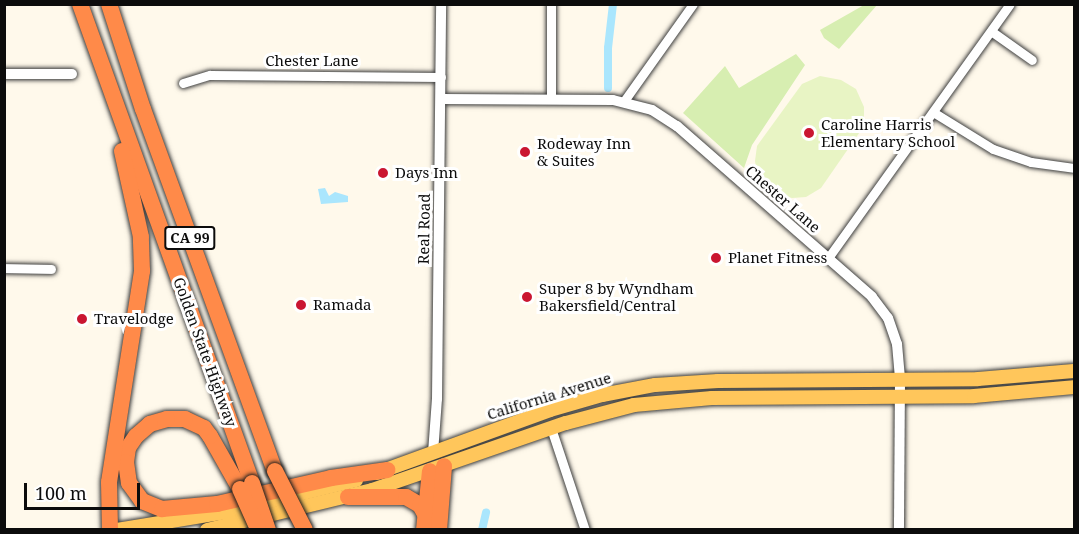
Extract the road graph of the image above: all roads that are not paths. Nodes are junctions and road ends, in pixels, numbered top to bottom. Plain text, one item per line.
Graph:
1 (80, 4) edge
2 (109, 4) edge
3 (441, 4) edge
4 (551, 4) edge
5 (693, 4) edge
6 (1010, 4) edge
7 (991, 31) junction
8 (1032, 60) dead end
9 (4, 74) edge
10 (72, 74) dead end
11 (104, 77) junction
12 (441, 77) junction
13 (183, 83) dead end
14 (441, 99) junction
15 (551, 99) junction
16 (624, 101) junction
17 (933, 112) junction
18 (1074, 168) edge
19 (828, 258) junction
20 (4, 268) edge
21 (51, 269) dead end
22 (1074, 371) edge
23 (900, 380) junction
24 (747, 381) junction
25 (671, 384) junction
26 (1074, 387) edge
27 (621, 391) junction
28 (900, 396) junction
29 (683, 399) junction
30 (618, 409) junction
31 (551, 428) junction
32 (436, 463) junction
33 (387, 470) junction
34 (275, 471) junction
35 (246, 486) junction
36 (348, 497) junction
37 (217, 504) junction
38 (425, 523) edge
39 (140, 527) junction
40 (110, 530) edge
41 (117, 530) edge
42 (207, 530) edge
43 (258, 530) edge
44 (268, 530) edge
45 (293, 530) edge
46 (305, 530) edge
47 (439, 530) edge
48 (585, 530) edge
49 (899, 530) edge

1 - 11 highway, Golden State Highway / CA 99
2 - 34 highway, Golden State Highway / CA 99
3 - 12 street, Real Road
4 - 15 street
5 - 16 street
6 - 7 street
7 - 8 street
7 - 17 street
9 - 10 street
11 - 35 highway, Golden State Highway / CA 99
11 - 40 highway
12 - 13 street, Chester Lane
12 - 14 street, Real Road
14 - 15 street, Chester Lane
14 - 32 street, Real Road
15 - 16 street, Chester Lane
16 - 19 street, Chester Lane
17 - 18 street
17 - 19 street
19 - 23 street, Chester Lane
20 - 21 street
22 - 23 main road, California Avenue
23 - 24 main road, California Avenue
23 - 28 street, Chester Lane
24 - 25 main road, California Avenue
24 - 29 main road
25 - 27 main road, California Avenue
25 - 30 main road
26 - 28 main road, California Avenue
27 - 31 main road
27 - 32 main road, California Avenue
28 - 29 main road, California Avenue
28 - 49 street, Chester Lane
29 - 30 main road, California Avenue
30 - 31 main road, California Avenue
31 - 32 main road, California Avenue
31 - 48 street
32 - 33 main road, California Avenue
32 - 36 main road, California Avenue
32 - 38 highway
32 - 47 highway
33 - 37 highway
33 - 39 main road, California Avenue
34 - 45 highway, Golden State Highway / CA 99, bridge
34 - 46 highway, bridge
35 - 37 highway
35 - 43 highway, bridge
35 - 44 highway, Golden State Highway / CA 99, bridge
36 - 38 highway
36 - 42 main road, California Avenue
37 - 39 main road
39 - 41 main road, California Avenue

